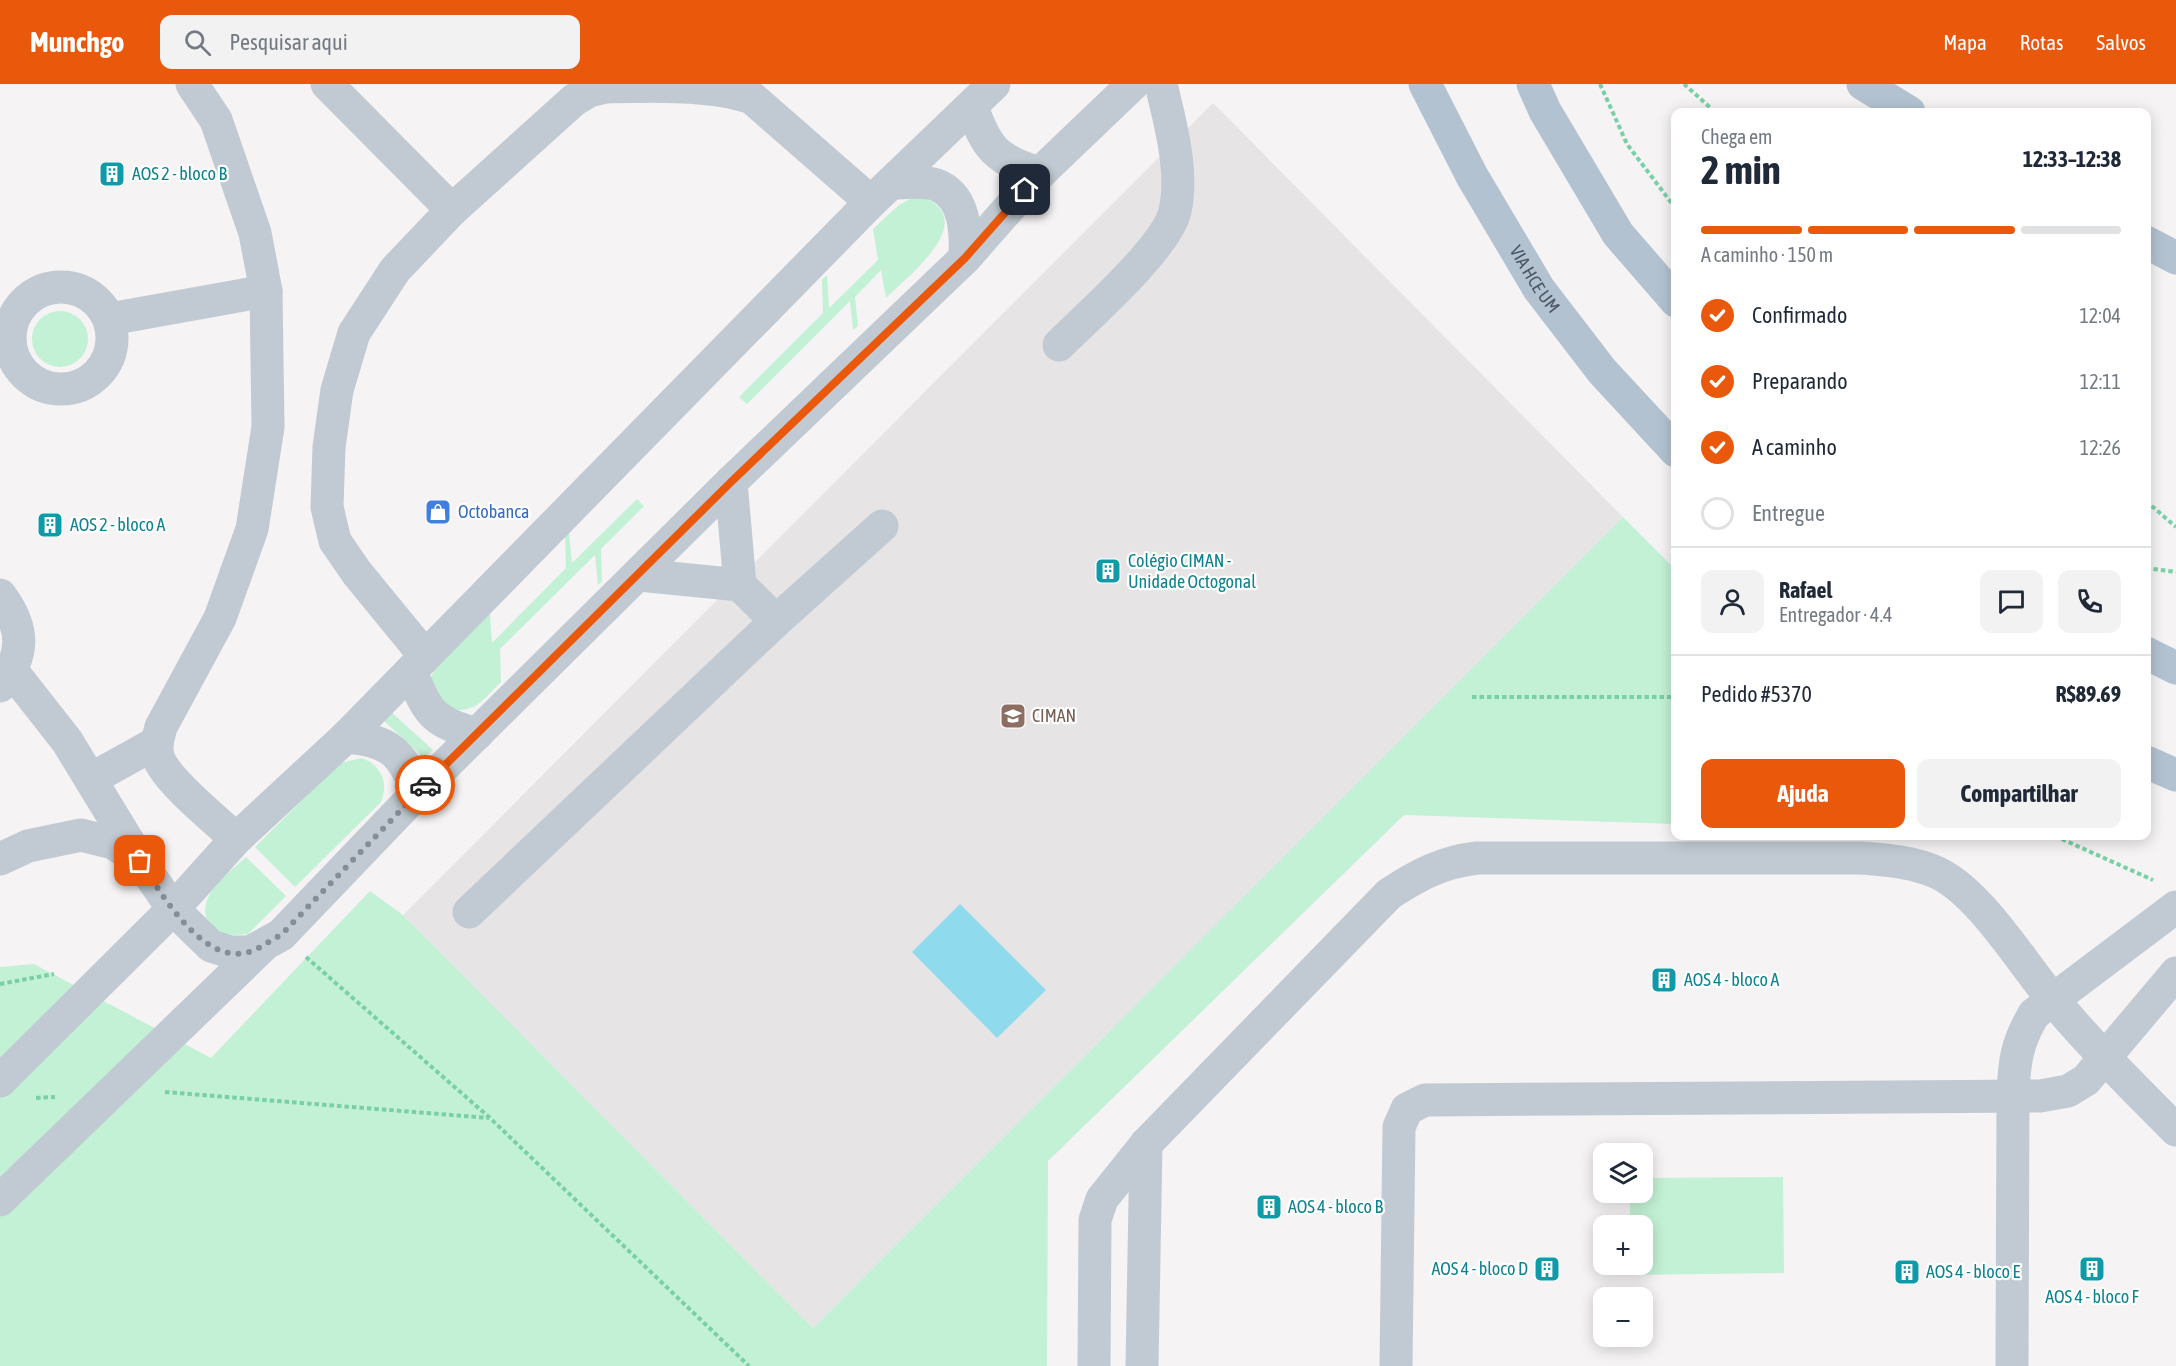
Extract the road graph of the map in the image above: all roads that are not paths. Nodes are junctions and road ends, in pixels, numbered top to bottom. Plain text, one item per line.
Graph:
1 (192, 84) edge
2 (327, 84) edge
3 (1133, 84) edge
4 (1161, 84) edge
5 (1425, 84) edge
6 (1533, 84) edge
7 (1863, 84) edge
8 (983, 95) edge
9 (1902, 108) edge
10 (1040, 173) junction
11 (881, 192) junction
12 (452, 210) junction
13 (2151, 245) edge
14 (965, 258) junction
15 (2176, 258) edge
16 (266, 291) junction
17 (1671, 295) edge
18 (110, 319) dead end
19 (1059, 345) dead end
20 (1671, 444) edge
21 (731, 482) junction
22 (882, 526) dead end
23 (639, 575) junction
24 (740, 585) junction
25 (0, 595) edge
26 (776, 621) junction
27 (2151, 656) edge
28 (418, 664) junction
29 (2176, 668) edge
30 (6, 679) edge
31 (477, 734) junction
32 (346, 737) junction
33 (156, 743) junction
34 (2151, 764) edge
35 (2176, 776) edge
36 (92, 779) junction
37 (418, 792) junction
38 (236, 839) junction
39 (0, 859) edge
40 (140, 861) junction
41 (2176, 907) edge
42 (172, 909) junction
43 (469, 912) dead end
44 (274, 939) junction
45 (2176, 973) edge
46 (2053, 1000) junction
47 (2104, 1057) junction
48 (0, 1081) edge
49 (2013, 1097) junction
50 (2176, 1130) edge
51 (1146, 1144) junction
52 (0, 1200) edge
53 (1094, 1366) edge
54 (1142, 1366) edge
55 (1396, 1366) edge
56 (2012, 1366) edge

1 - 16 street
2 - 12 street
3 - 10 street
4 - 19 street
5 - 20 main road, VIA HCE UM
6 - 17 main road
7 - 9 main road
8 - 10 street
8 - 11 street
10 - 14 street
11 - 12 street
11 - 14 street
11 - 28 street
12 - 28 street
13 - 15 main road
14 - 21 street
16 - 18 street
16 - 33 street
21 - 23 street
21 - 24 street
22 - 26 street
23 - 24 street
23 - 31 street
24 - 26 street
25 - 30 street
26 - 43 street
27 - 29 main road
28 - 31 street
28 - 32 street
30 - 36 street
31 - 37 street
32 - 37 street
32 - 38 street
33 - 36 street
33 - 38 street
34 - 35 main road
36 - 40 street
37 - 44 street
38 - 42 street
39 - 40 street
40 - 42 street
41 - 46 street
42 - 44 street
42 - 48 street
44 - 52 street
45 - 47 street
46 - 47 street
46 - 49 street
46 - 51 street
47 - 49 street
47 - 50 street
49 - 55 street
49 - 56 street
51 - 53 street
51 - 54 street

